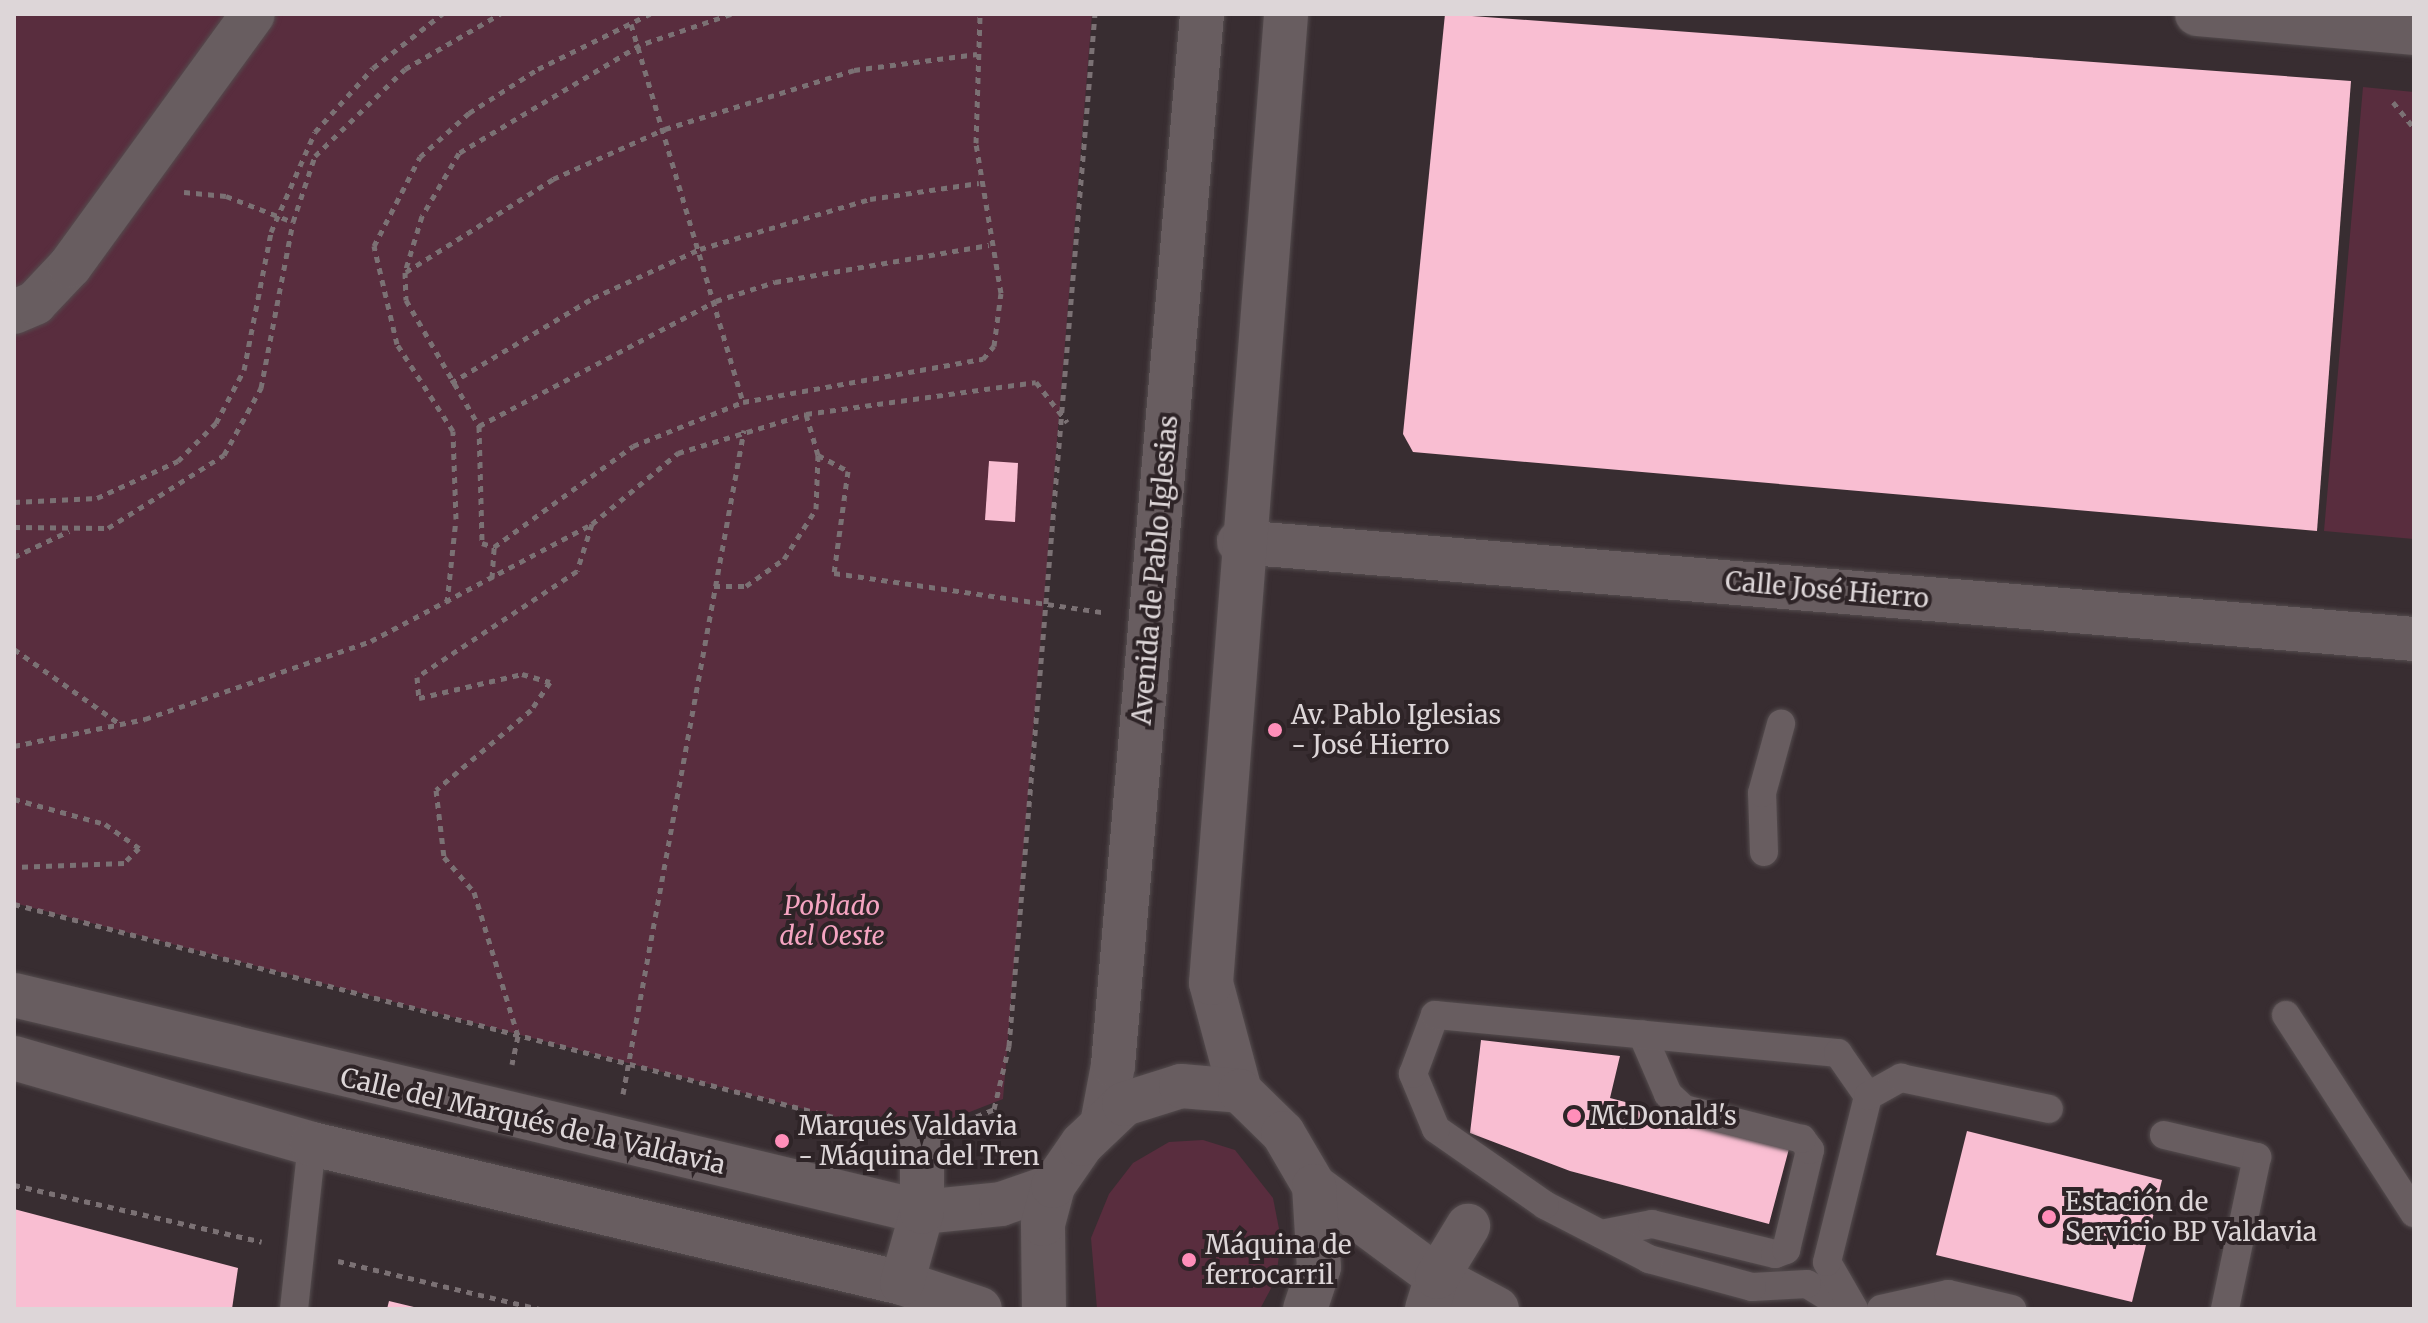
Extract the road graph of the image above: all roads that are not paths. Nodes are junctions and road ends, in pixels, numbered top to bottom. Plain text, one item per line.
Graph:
1 (253, 14) edge
2 (1202, 14) edge
3 (1286, 14) edge
4 (2197, 14) edge
5 (2414, 33) edge
6 (35, 312) edge
7 (1239, 542) junction
8 (2414, 639) edge
9 (1781, 724) dead end
10 (1764, 852) dead end
11 (14, 995) edge
12 (2286, 1015) dead end
13 (1642, 1034) junction
14 (14, 1058) edge
15 (1240, 1091) junction
16 (1868, 1096) junction
17 (2049, 1109) dead end
18 (1102, 1124) junction
19 (2164, 1135) dead end
20 (922, 1140) road end
21 (312, 1144) junction
22 (1053, 1186) junction
23 (1314, 1186) junction
24 (922, 1212) junction
25 (2414, 1213) edge
26 (1468, 1226) dead end
27 (1601, 1234) junction
28 (902, 1283) junction
29 (1432, 1293) edge
30 (294, 1309) edge
31 (980, 1309) edge
32 (1044, 1309) edge
33 (1305, 1309) edge
34 (1497, 1309) edge
35 (1848, 1309) edge
36 (1854, 1309) edge
37 (1881, 1309) edge
38 (2012, 1309) edge
39 (2225, 1309) edge

1 - 6 street
2 - 18 street, Avenida de Pablo Iglesias
3 - 7 street
4 - 5 street
7 - 8 street, Calle José Hierro
7 - 15 street
9 - 10 lane
11 - 24 street, Calle del Marqués de la Valdavia
12 - 25 lane
13 - 16 lane
13 - 27 lane
13 - 27 lane
14 - 21 street
15 - 18 street
15 - 23 street
16 - 17 lane
16 - 36 lane
18 - 22 street
19 - 39 lane
20 - 24 street
21 - 28 street
21 - 30 lane
22 - 24 street, Calle del Marqués de la Valdavia
22 - 32 street
23 - 29 street
23 - 33 street
24 - 28 street
26 - 29 street
27 - 35 lane
28 - 31 street
29 - 34 street
37 - 38 lane

